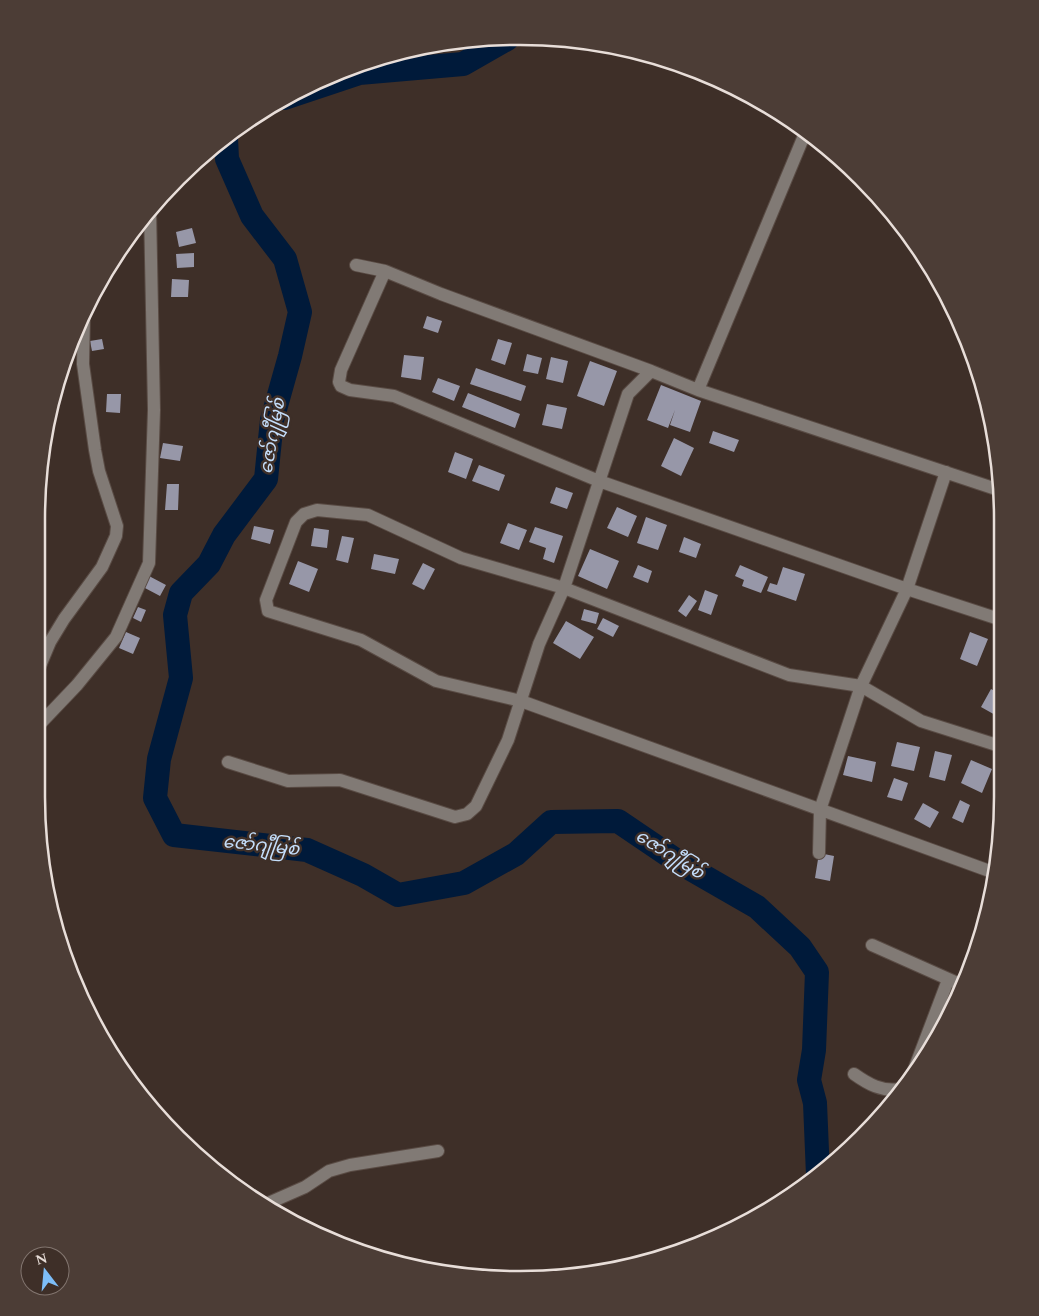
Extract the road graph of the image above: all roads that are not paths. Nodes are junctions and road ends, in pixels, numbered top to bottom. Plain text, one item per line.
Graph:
1 (803, 139) edge
2 (150, 222) edge
3 (356, 265) dead end
4 (385, 271) junction
5 (84, 332) edge
6 (651, 371) junction
7 (698, 390) junction
8 (946, 472) junction
9 (599, 481) junction
10 (993, 488) edge
11 (564, 588) junction
12 (907, 589) junction
13 (994, 617) edge
14 (45, 654) edge
15 (861, 686) junction
16 (521, 701) junction
17 (45, 719) edge
18 (994, 744) edge
19 (228, 762) dead end
20 (820, 810) junction
21 (819, 853) dead end
22 (988, 870) edge
23 (872, 946) dead end
24 (948, 980) junction
25 (956, 983) edge
26 (924, 1044) edge
27 (854, 1074) dead end
28 (891, 1091) edge
29 (438, 1151) dead end
30 (273, 1201) edge

1 - 7 street
2 - 17 street
3 - 4 street
4 - 6 street
4 - 9 street
5 - 14 street
6 - 7 street
6 - 9 street
7 - 8 street
8 - 10 street
8 - 12 street
9 - 11 street
9 - 12 street
11 - 15 street
11 - 16 street
11 - 16 street
12 - 13 street
12 - 15 street
15 - 18 street
15 - 20 street
16 - 19 street
16 - 20 street
20 - 21 street
20 - 22 street
23 - 24 street
24 - 25 street
24 - 26 street
27 - 28 street
29 - 30 street

